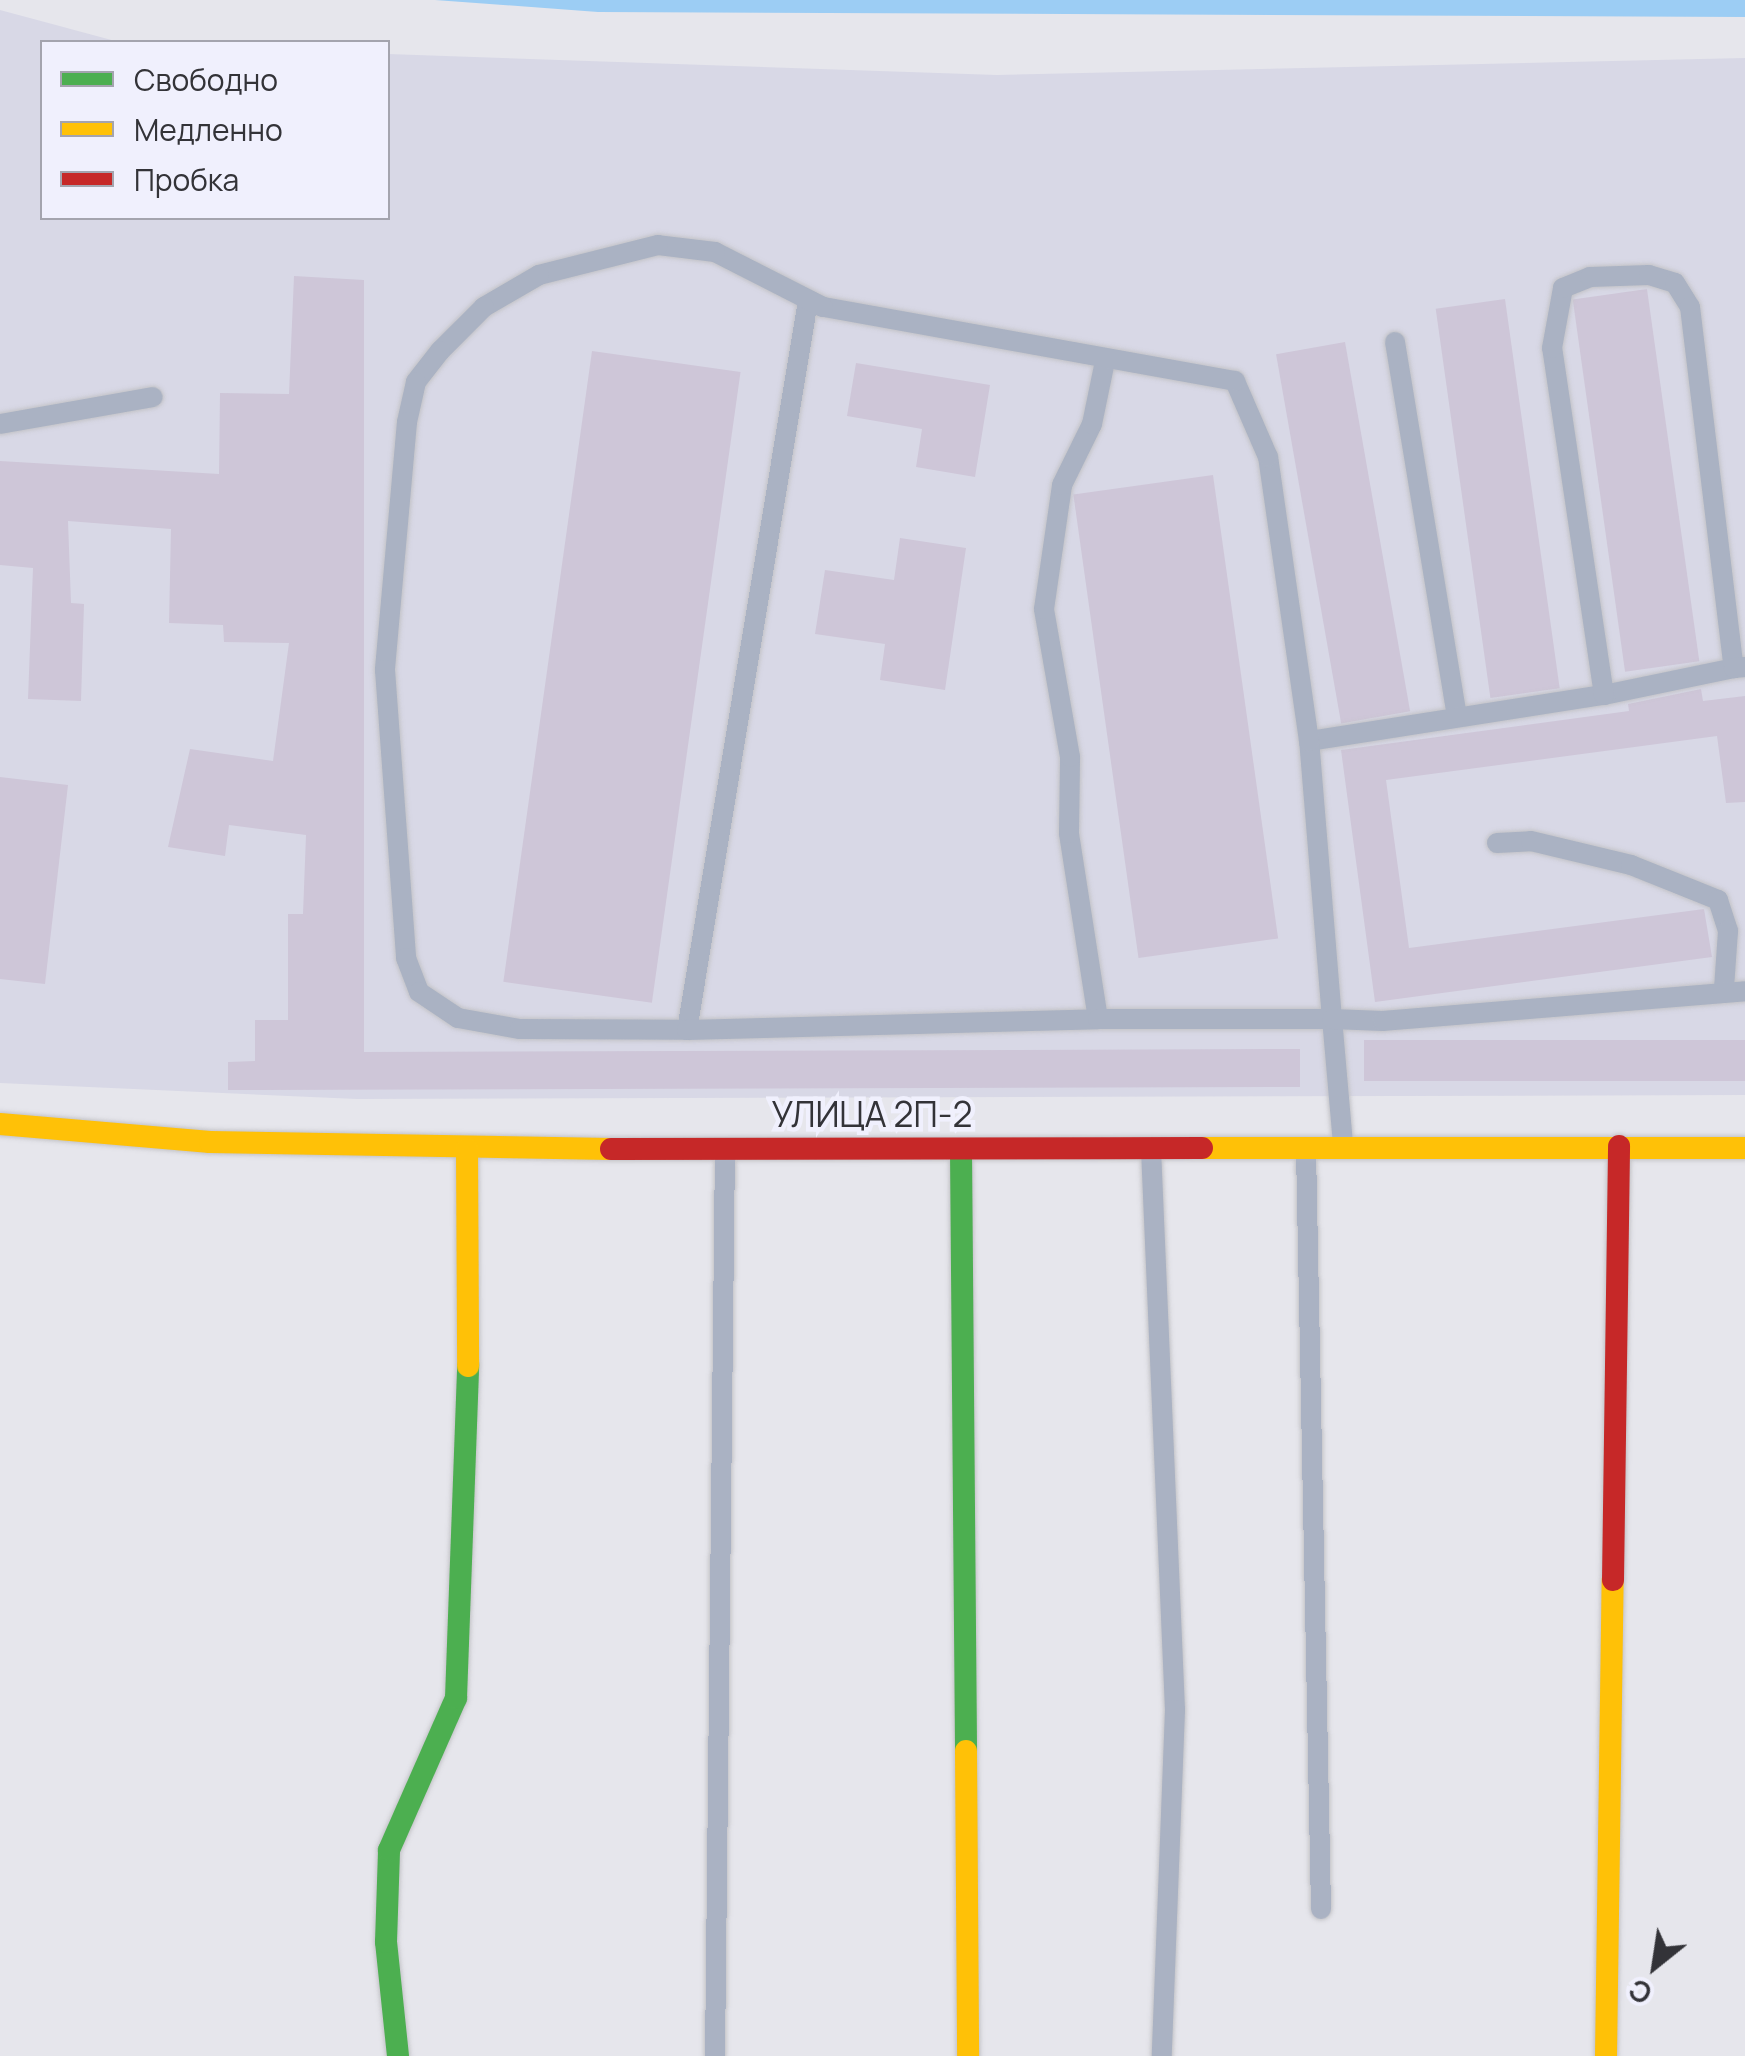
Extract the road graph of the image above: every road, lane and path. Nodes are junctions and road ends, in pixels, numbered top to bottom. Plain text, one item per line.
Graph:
1 (808, 301) junction
2 (1395, 342) dead end
3 (1105, 361) junction
4 (153, 397) dead end
5 (0, 424) edge
6 (1740, 668) edge
7 (1604, 694) junction
8 (1457, 717) junction
9 (1308, 741) junction
10 (1497, 843) dead end
11 (1735, 989) edge
12 (1098, 1019) junction
13 (1332, 1019) junction
14 (687, 1030) junction
15 (0, 1124) edge
16 (1343, 1146) junction
17 (1618, 1146) junction
18 (1151, 1147) junction
19 (1306, 1147) junction
20 (725, 1148) junction
21 (1745, 1148) edge
22 (467, 1149) junction
23 (960, 1150) junction
24 (1321, 1909) dead end
25 (398, 2056) edge
26 (715, 2056) edge
27 (968, 2056) edge
28 (1162, 2056) edge
29 (1606, 2056) edge

1 - 3 lane
1 - 14 lane
1 - 14 lane
2 - 8 lane
3 - 9 lane
3 - 12 lane
4 - 5 lane
6 - 7 lane
6 - 7 lane
7 - 8 lane
8 - 9 lane
9 - 13 lane
10 - 11 lane
11 - 13 lane
12 - 13 lane
12 - 14 lane
13 - 16 lane
15 - 22 street, УЛИЦА 2П-2
16 - 17 street, УЛИЦА 2П-2
16 - 19 street, УЛИЦА 2П-2
17 - 21 street, УЛИЦА 2П-2
17 - 29 street
18 - 19 street, УЛИЦА 2П-2
18 - 23 street, УЛИЦА 2П-2
18 - 28 lane
19 - 24 lane
20 - 22 street, УЛИЦА 2П-2
20 - 23 street, УЛИЦА 2П-2
20 - 26 lane
22 - 25 street
23 - 27 street

